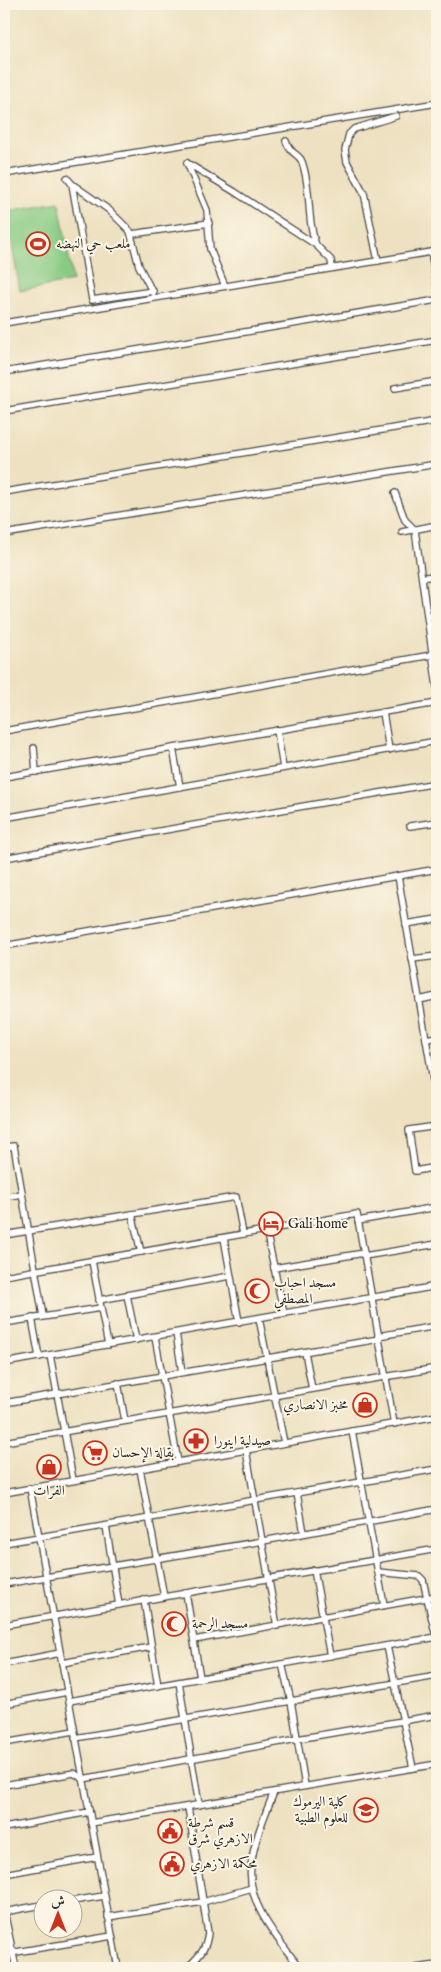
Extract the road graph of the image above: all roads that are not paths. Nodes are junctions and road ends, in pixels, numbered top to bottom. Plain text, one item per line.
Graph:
1 (437, 103) edge
2 (396, 116) dead end
3 (286, 141) dead end
4 (4, 174) edge
5 (68, 178) dead end
6 (72, 184) junction
7 (209, 222) junction
8 (132, 234) junction
9 (316, 245) junction
10 (434, 251) edge
11 (378, 261) junction
12 (332, 268) junction
13 (225, 286) junction
14 (437, 286) edge
15 (153, 294) junction
16 (437, 300) edge
17 (4, 323) edge
18 (437, 340) edge
19 (4, 372) edge
20 (437, 381) edge
21 (396, 388) dead end
22 (4, 411) edge
23 (437, 421) edge
24 (437, 464) edge
25 (4, 492) edge
26 (395, 494) dead end
27 (437, 525) edge
28 (415, 530) junction
29 (402, 532) dead end
30 (4, 534) edge
31 (437, 575) edge
32 (422, 578) junction
33 (437, 614) edge
34 (428, 616) junction
35 (435, 655) edge
36 (437, 687) edge
37 (437, 703) edge
38 (383, 712) junction
39 (277, 730) junction
40 (4, 731) edge
41 (437, 741) edge
42 (34, 748) dead end
43 (173, 748) junction
44 (389, 750) junction
45 (283, 768) junction
46 (36, 772) junction
47 (4, 778) edge
48 (437, 783) edge
49 (180, 787) junction
50 (4, 818) edge
51 (437, 822) edge
52 (410, 826) dead end
53 (4, 858) edge
54 (437, 870) edge
55 (398, 876) junction
56 (437, 919) edge
57 (406, 924) junction
58 (4, 946) edge
59 (437, 956) edge
60 (412, 959) junction
61 (437, 996) edge
62 (419, 1000) junction
63 (437, 1037) edge
64 (426, 1038) junction
65 (435, 1082) edge
66 (437, 1104) edge
67 (437, 1126) edge
68 (4, 1147) edge
69 (437, 1167) edge
70 (22, 1194) junction
71 (4, 1197) edge
72 (437, 1207) edge
73 (132, 1214) junction
74 (358, 1218) junction
75 (266, 1230) junction
76 (28, 1231) junction
77 (243, 1234) junction
78 (4, 1236) edge
79 (224, 1238) junction
80 (437, 1244) edge
81 (141, 1252) junction
82 (364, 1255) junction
83 (92, 1261) junction
84 (274, 1268) junction
85 (35, 1271) junction
86 (4, 1276) edge
87 (230, 1276) junction
88 (437, 1286) edge
89 (127, 1295) junction
90 (371, 1299) junction
91 (100, 1300) junction
92 (101, 1308) junction
93 (284, 1314) junction
94 (43, 1316) junction
95 (32, 1318) junction
96 (259, 1318) junction
97 (239, 1322) junction
98 (4, 1323) edge
99 (437, 1326) edge
100 (176, 1333) junction
101 (155, 1337) junction
102 (379, 1338) junction
103 (136, 1340) junction
104 (108, 1345) junction
105 (305, 1352) junction
106 (50, 1355) junction
107 (39, 1357) junction
108 (266, 1358) junction
109 (4, 1363) edge
110 (437, 1368) edge
111 (182, 1372) junction
112 (162, 1375) junction
113 (385, 1377) junction
114 (118, 1383) junction
115 (312, 1389) junction
116 (57, 1394) junction
117 (274, 1395) junction
118 (4, 1403) edge
119 (169, 1413) junction
120 (437, 1416) edge
121 (125, 1420) junction
122 (394, 1424) junction
123 (63, 1431) junction
124 (352, 1431) junction
125 (4, 1442) edge
126 (284, 1443) junction
127 (246, 1450) junction
128 (178, 1462) junction
129 (140, 1469) junction
130 (437, 1469) edge
131 (73, 1480) junction
132 (362, 1482) junction
133 (30, 1488) junction
134 (4, 1492) edge
135 (297, 1493) junction
136 (256, 1501) junction
137 (437, 1509) edge
138 (150, 1519) junction
139 (368, 1521) junction
140 (106, 1526) junction
141 (304, 1533) junction
142 (39, 1536) junction
143 (263, 1541) junction
144 (4, 1543) edge
145 (437, 1549) edge
146 (157, 1558) junction
147 (375, 1560) junction
148 (112, 1566) junction
149 (314, 1570) junction
150 (378, 1572) junction
151 (46, 1577) junction
152 (268, 1578) junction
153 (4, 1584) edge
154 (186, 1593) junction
155 (437, 1596) edge
156 (164, 1597) junction
157 (427, 1598) junction
158 (144, 1600) junction
159 (119, 1605) junction
160 (384, 1605) junction
161 (53, 1616) junction
162 (322, 1617) junction
163 (4, 1625) edge
164 (277, 1626) junction
165 (437, 1637) edge
166 (194, 1640) junction
167 (387, 1646) junction
168 (151, 1648) junction
169 (60, 1653) junction
170 (330, 1656) junction
171 (62, 1662) junction
172 (4, 1664) edge
173 (282, 1664) junction
174 (437, 1676) edge
175 (200, 1678) junction
176 (179, 1682) junction
177 (395, 1683) junction
178 (158, 1686) junction
179 (67, 1692) junction
180 (69, 1701) junction
181 (291, 1701) junction
182 (4, 1704) edge
183 (437, 1715) edge
184 (185, 1719) junction
185 (403, 1721) junction
186 (74, 1731) junction
187 (76, 1738) junction
188 (297, 1739) junction
189 (4, 1743) edge
190 (191, 1759) junction
191 (437, 1764) edge
192 (413, 1768) junction
193 (83, 1780) junction
194 (4, 1785) edge
195 (305, 1786) junction
196 (274, 1792) junction
197 (200, 1805) junction
198 (188, 1807) junction
199 (89, 1812) junction
200 (91, 1823) junction
201 (4, 1828) edge
202 (97, 1857) junction
203 (4, 1874) edge
204 (252, 1888) junction
205 (104, 1896) junction
206 (82, 1899) edge
207 (203, 1902) junction
208 (32, 1907) edge
209 (4, 1912) edge
210 (108, 1917) junction
211 (112, 1936) junction
212 (13, 1952) junction
213 (4, 1954) edge
214 (437, 1964) edge
215 (16, 1968) edge
216 (118, 1968) edge
217 (187, 1968) edge
218 (300, 1968) edge
219 (416, 1968) edge

1 - 4 street
2 - 11 street
3 - 9 street
5 - 6 street
6 - 8 street
6 - 15 street
7 - 8 street
7 - 9 street
7 - 13 street
8 - 15 street
9 - 12 street
10 - 11 street
10 - 14 street
11 - 12 street
12 - 13 street
13 - 15 street
15 - 17 street
16 - 19 street
18 - 22 street
20 - 21 street
23 - 25 street
24 - 30 street
26 - 28 street
27 - 28 street
28 - 29 street
28 - 32 street
31 - 32 street
32 - 34 street
33 - 34 street
34 - 35 street
35 - 36 street
35 - 40 street
37 - 38 street
38 - 39 street
38 - 44 street
39 - 43 street
39 - 45 street
41 - 44 street
42 - 46 street
43 - 46 street
43 - 49 street
44 - 45 street
45 - 49 street
46 - 47 street
48 - 53 street
49 - 50 street
51 - 52 street
54 - 55 street
55 - 57 street
55 - 58 street
56 - 57 street
57 - 60 street
59 - 60 street
60 - 62 street
61 - 62 street
62 - 64 street
63 - 64 street
64 - 65 street
65 - 66 street
67 - 69 street
68 - 70 street
70 - 71 street
70 - 76 street
72 - 74 street
73 - 76 street
73 - 77 street
73 - 81 street
74 - 75 street
74 - 82 street
75 - 77 street
75 - 84 street
76 - 78 street
76 - 85 street
77 - 79 street
79 - 81 street
79 - 87 street
80 - 82 street
81 - 83 street
82 - 84 street
82 - 90 street
83 - 85 street
83 - 91 street
84 - 93 street
85 - 86 street
85 - 94 street
87 - 89 street
87 - 97 street
88 - 90 street
89 - 91 street
89 - 103 street
90 - 93 street
90 - 102 street
91 - 92 street
92 - 94 street
92 - 104 street
93 - 96 street
94 - 95 street
95 - 98 street
95 - 107 street
96 - 97 street
96 - 108 street
97 - 100 street
99 - 102 street
100 - 101 street
100 - 111 street
101 - 103 street
101 - 112 street
102 - 105 street
102 - 113 street
103 - 104 street
104 - 106 street
105 - 108 street
105 - 115 street
106 - 107 street
106 - 116 street
107 - 109 street
108 - 111 street
108 - 117 street
110 - 113 street
111 - 112 street
112 - 114 street
112 - 119 street
113 - 115 street
113 - 122 street
114 - 116 street
114 - 121 street
115 - 117 street
116 - 118 street
116 - 123 street
117 - 119 street
117 - 126 street
119 - 121 street
119 - 128 street
120 - 122 street
121 - 123 street
122 - 124 street
123 - 125 street
123 - 131 street
124 - 126 street
124 - 132 street
126 - 127 street
127 - 128 street
127 - 136 street
128 - 129 street
129 - 131 street
129 - 138 street
130 - 132 street
131 - 133 street
132 - 135 street
132 - 139 street
133 - 134 street
133 - 142 street
135 - 136 street
135 - 141 street
136 - 138 street
136 - 143 street
137 - 139 street
138 - 140 street
138 - 146 street
139 - 141 street
139 - 147 street
140 - 142 street
140 - 148 street
141 - 143 street
142 - 144 street
142 - 151 street
143 - 146 street
143 - 152 street
145 - 147 street
146 - 148 street
146 - 156 street
147 - 149 street
147 - 150 street
148 - 151 street
148 - 159 street
149 - 152 street
149 - 162 street
150 - 157 street
150 - 160 street
151 - 153 street
151 - 161 street
152 - 154 street
152 - 164 street
154 - 156 street
154 - 166 street
155 - 157 street
156 - 158 street
157 - 160 street
157 - 165 street
158 - 159 street
158 - 168 street
159 - 161 street
160 - 162 street
161 - 163 street
161 - 169 street
162 - 164 street
162 - 170 street
164 - 166 street
165 - 167 street
166 - 175 street
167 - 170 street
167 - 177 street
168 - 171 street
168 - 178 street
169 - 171 street
169 - 172 street
170 - 173 street
171 - 179 street
173 - 175 street
173 - 181 street
174 - 177 street
175 - 176 street
176 - 178 street
176 - 184 street
177 - 181 street
177 - 185 street
178 - 180 street
179 - 180 street
179 - 182 street
180 - 186 street
181 - 184 street
181 - 188 street
183 - 185 street
184 - 187 street
184 - 190 street
185 - 188 street
185 - 192 street
186 - 187 street
186 - 189 street
187 - 193 street
188 - 190 street
188 - 195 street
190 - 193 street
190 - 197 street
191 - 192 street
192 - 195 street
193 - 194 street
193 - 199 street
195 - 196 street
196 - 197 street
196 - 204 street
197 - 198 street
198 - 200 street
198 - 207 street
199 - 200 street
199 - 201 street
200 - 202 street
202 - 203 street
202 - 205 street
204 - 207 street
204 - 218 street
205 - 206 street
205 - 210 street
207 - 210 street
207 - 217 street
208 - 209 street
209 - 212 street
210 - 211 street
211 - 212 street
211 - 216 street
212 - 213 street
212 - 215 street
214 - 219 street

